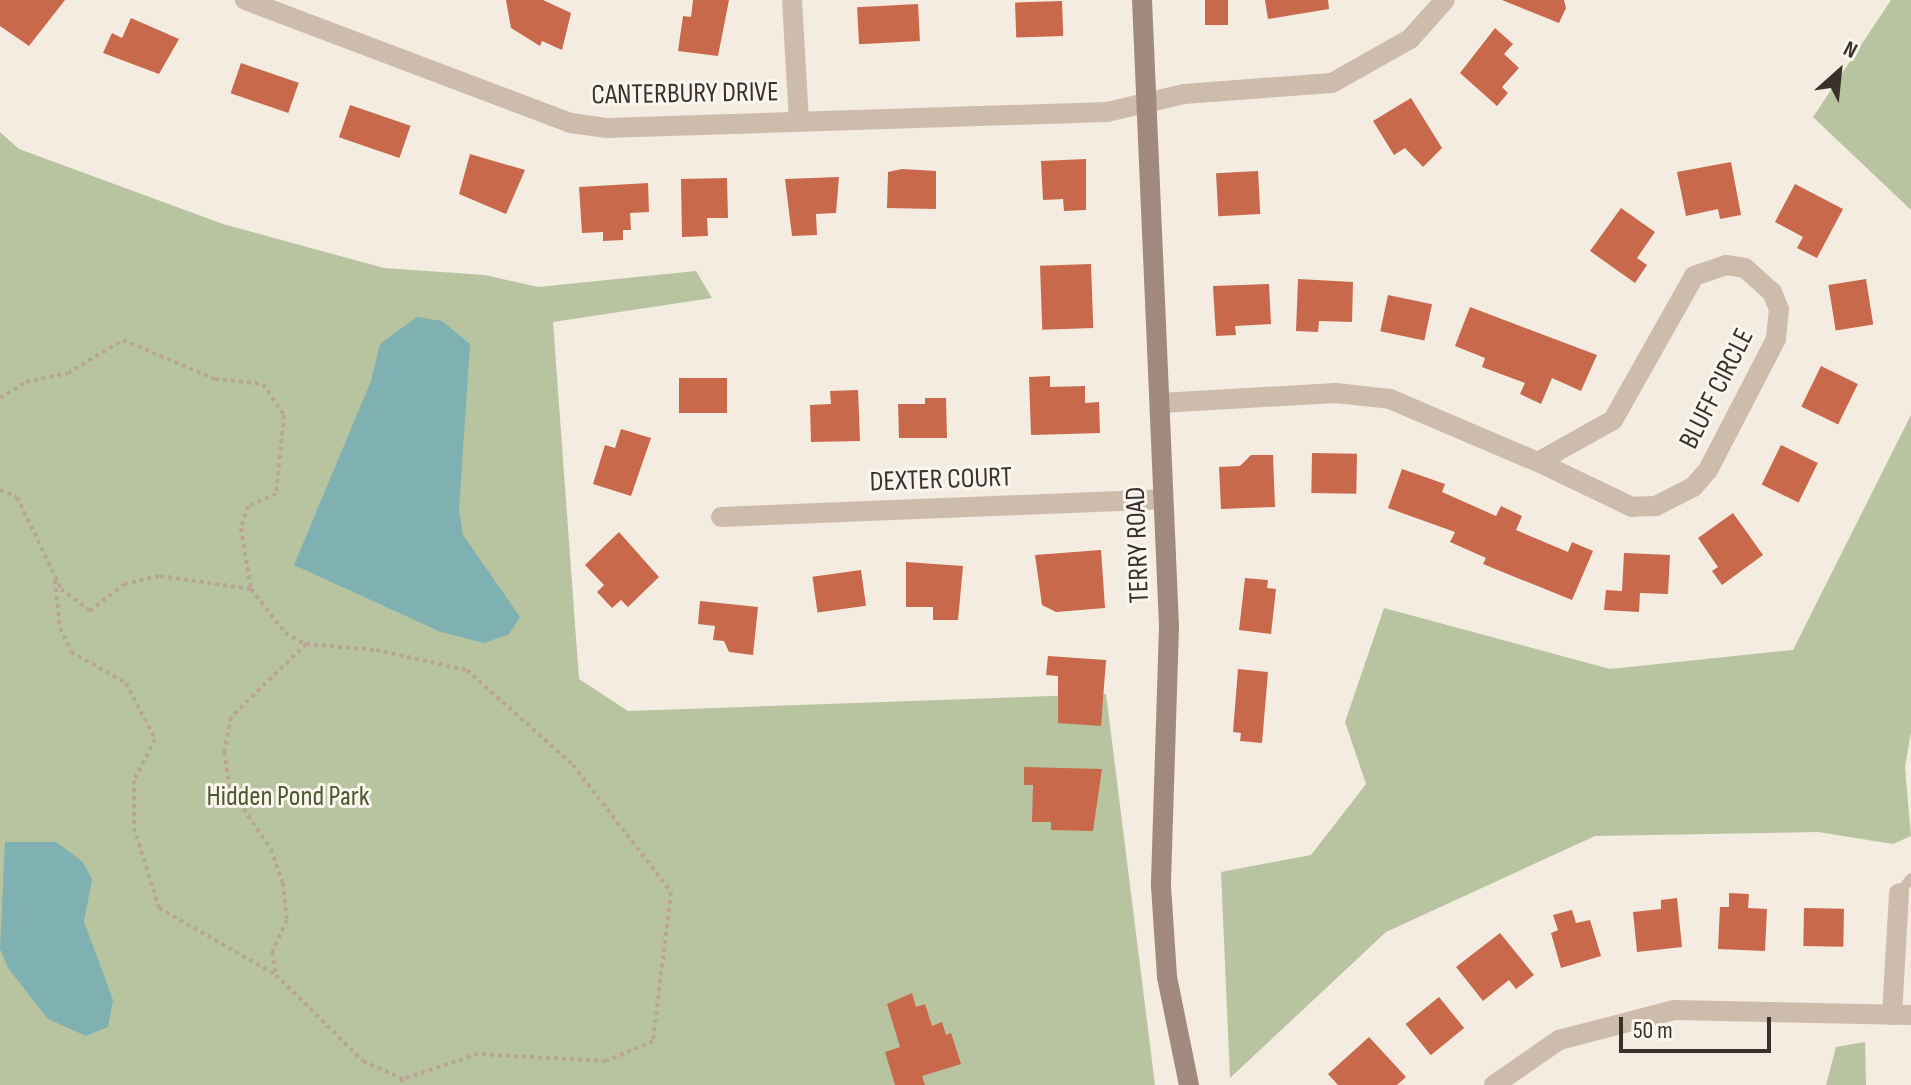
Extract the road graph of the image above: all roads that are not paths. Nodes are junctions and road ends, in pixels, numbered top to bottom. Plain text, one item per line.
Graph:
1 (245, 0) edge
2 (792, 0) edge
3 (1142, 0) edge
4 (1445, 0) edge
5 (1147, 101) junction
6 (799, 120) junction
7 (1161, 403) junction
8 (1538, 462) junction
9 (1163, 499) junction
10 (721, 517) dead end
11 (1905, 886) edge
12 (1901, 1015) edge
13 (1189, 1085) edge
14 (1494, 1085) edge

1 - 6 street, CANTERBURY DRIVE
2 - 6 street
3 - 5 street, TERRY ROAD
4 - 5 street, CANTERBURY DRIVE
5 - 6 street, CANTERBURY DRIVE
5 - 7 street, TERRY ROAD
7 - 8 street, BLUFF CIRCLE
7 - 9 street, TERRY ROAD
8 - 8 street, BLUFF CIRCLE
9 - 10 street, DEXTER COURT
9 - 13 street, TERRY ROAD
11 - 12 street
12 - 14 street

